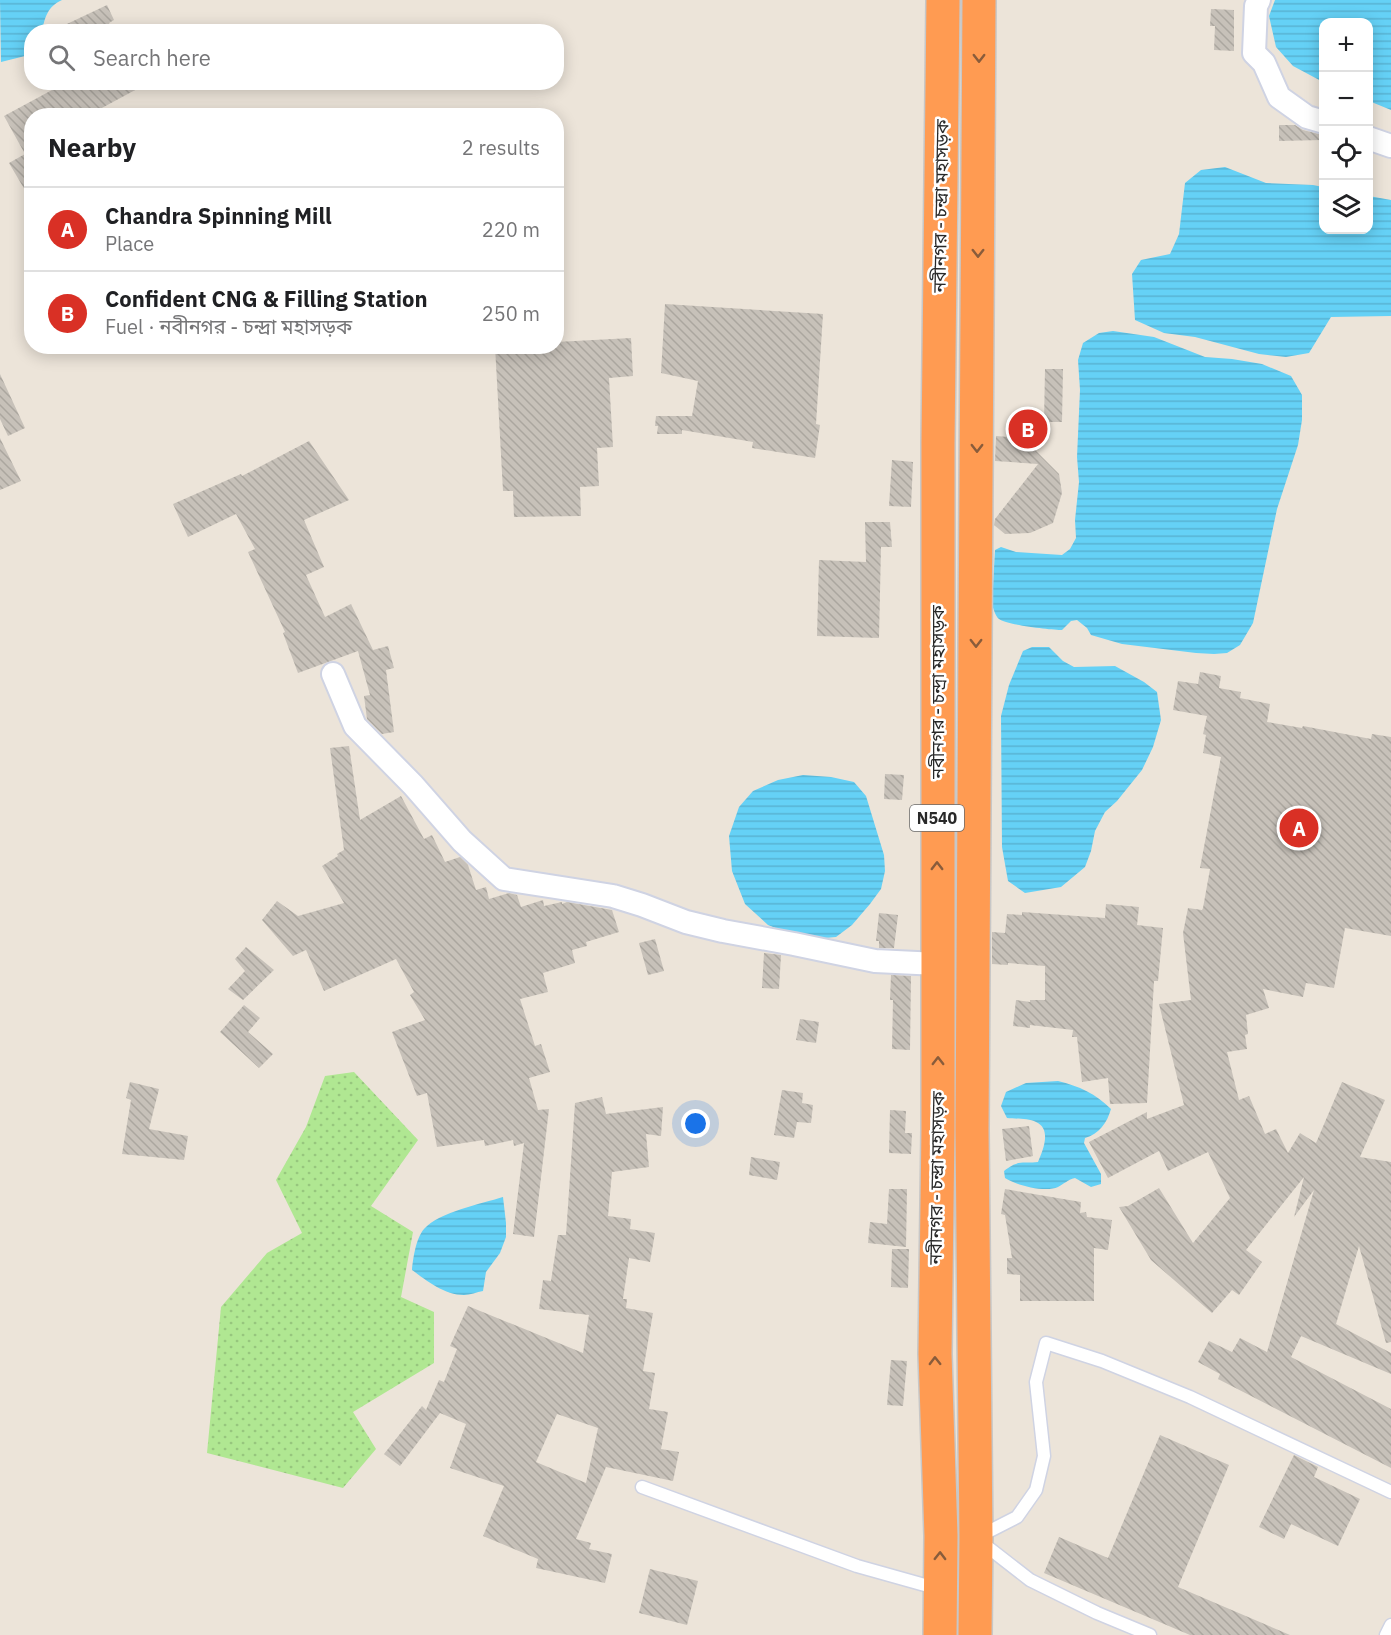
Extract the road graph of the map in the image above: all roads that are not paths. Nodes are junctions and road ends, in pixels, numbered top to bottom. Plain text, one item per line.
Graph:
1 (943, 0) edge
2 (979, 0) edge
3 (1259, 0) edge
4 (1319, 121) edge
5 (1373, 140) edge
6 (1391, 146) edge
7 (333, 674) dead end
8 (938, 964) junction
9 (642, 1487) dead end
10 (1391, 1492) edge
11 (976, 1538) junction
12 (940, 1589) junction
13 (1391, 1625) edge
14 (940, 1635) edge
15 (975, 1635) edge
16 (1150, 1635) edge
17 (1386, 1635) edge

8 -> 1 highway, নবীনগর - চন্দ্রা মহাসড়ক / N540
2 -> 11 highway, নবীনগর - চন্দ্রা মহাসড়ক / N540
3 - 4 street
5 - 6 street
7 - 8 street
12 -> 8 highway, নবীনগর - চন্দ্রা মহাসড়ক / N540
9 - 12 lane
10 - 11 lane
11 - 15 highway, নবীনগর - চন্দ্রা মহাসড়ক / N540
11 - 16 lane
12 - 14 highway, নবীনগর - চন্দ্রা মহাসড়ক / N540
13 - 17 lane

